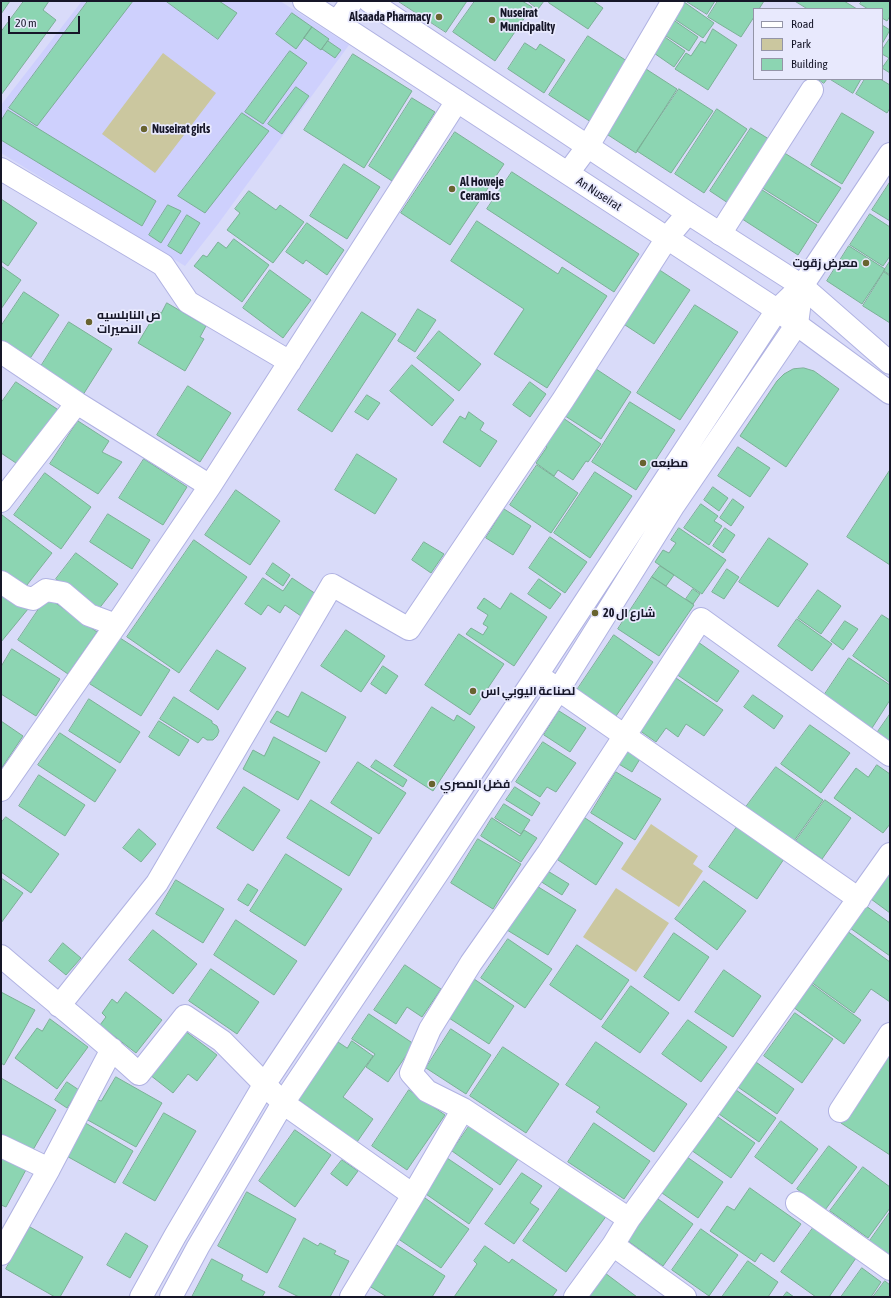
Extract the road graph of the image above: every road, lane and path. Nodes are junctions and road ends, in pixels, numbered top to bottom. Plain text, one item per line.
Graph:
1 (304, 1) edge
2 (352, 1) edge
3 (369, 1) edge
4 (673, 1) edge
5 (337, 22) junction
6 (812, 90) dead end
7 (457, 101) junction
8 (588, 146) junction
9 (890, 154) edge
10 (1, 169) edge
11 (568, 173) junction
12 (688, 213) junction
13 (720, 234) junction
14 (667, 238) junction
15 (802, 286) junction
16 (777, 310) junction
17 (797, 324) junction
18 (1, 352) edge
19 (290, 362) junction
20 (890, 363) edge
21 (890, 393) edge
22 (77, 402) junction
23 (210, 486) junction
24 (1, 500) edge
25 (1, 582) edge
26 (116, 625) junction
27 (537, 675) junction
28 (559, 689) junction
29 (625, 736) junction
30 (890, 755) edge
31 (1, 790) edge
32 (890, 854) edge
33 (859, 899) junction
34 (1, 956) edge
35 (59, 1006) junction
36 (890, 1034) edge
37 (112, 1049) junction
38 (264, 1085) junction
39 (283, 1103) junction
40 (463, 1109) junction
41 (840, 1112) dead end
42 (1, 1146) edge
43 (48, 1169) junction
44 (413, 1195) junction
45 (797, 1203) dead end
46 (629, 1219) junction
47 (613, 1245) junction
48 (1, 1254) edge
49 (890, 1269) edge
50 (141, 1297) edge
51 (171, 1297) edge
52 (351, 1297) edge
53 (575, 1297) edge
54 (685, 1297) edge

1 - 5 street, An Nuseirat
2 - 5 street
3 - 8 street
4 - 8 street
5 - 7 street, An Nuseirat
6 - 13 street
7 - 11 street, An Nuseirat
7 - 19 street
8 - 11 street
8 - 12 street
9 - 15 street
10 - 19 street
11 - 14 street, An Nuseirat
12 - 13 street
12 - 14 street
13 - 15 street
14 - 16 street, An Nuseirat
14 - 35 street
15 - 16 street
15 - 17 street
15 - 20 street
16 - 17 street, An Nuseirat
16 - 27 street
17 - 21 street, An Nuseirat
17 - 28 street
18 - 22 street
19 - 23 street
22 - 23 street
22 - 24 street
23 - 26 street
25 - 26 street
26 - 31 street
27 - 28 street
27 - 38 street
28 - 29 street
28 - 39 street
29 - 30 street
29 - 33 street
29 - 40 street
32 - 33 street
33 - 46 street
34 - 35 street
35 - 37 street
36 - 41 street
37 - 38 street
37 - 43 street
38 - 39 street
38 - 50 street
39 - 44 street
39 - 51 street
40 - 44 street
40 - 46 street
42 - 43 street
43 - 48 street
44 - 52 street
45 - 49 street
46 - 47 street
47 - 53 street
47 - 54 street

